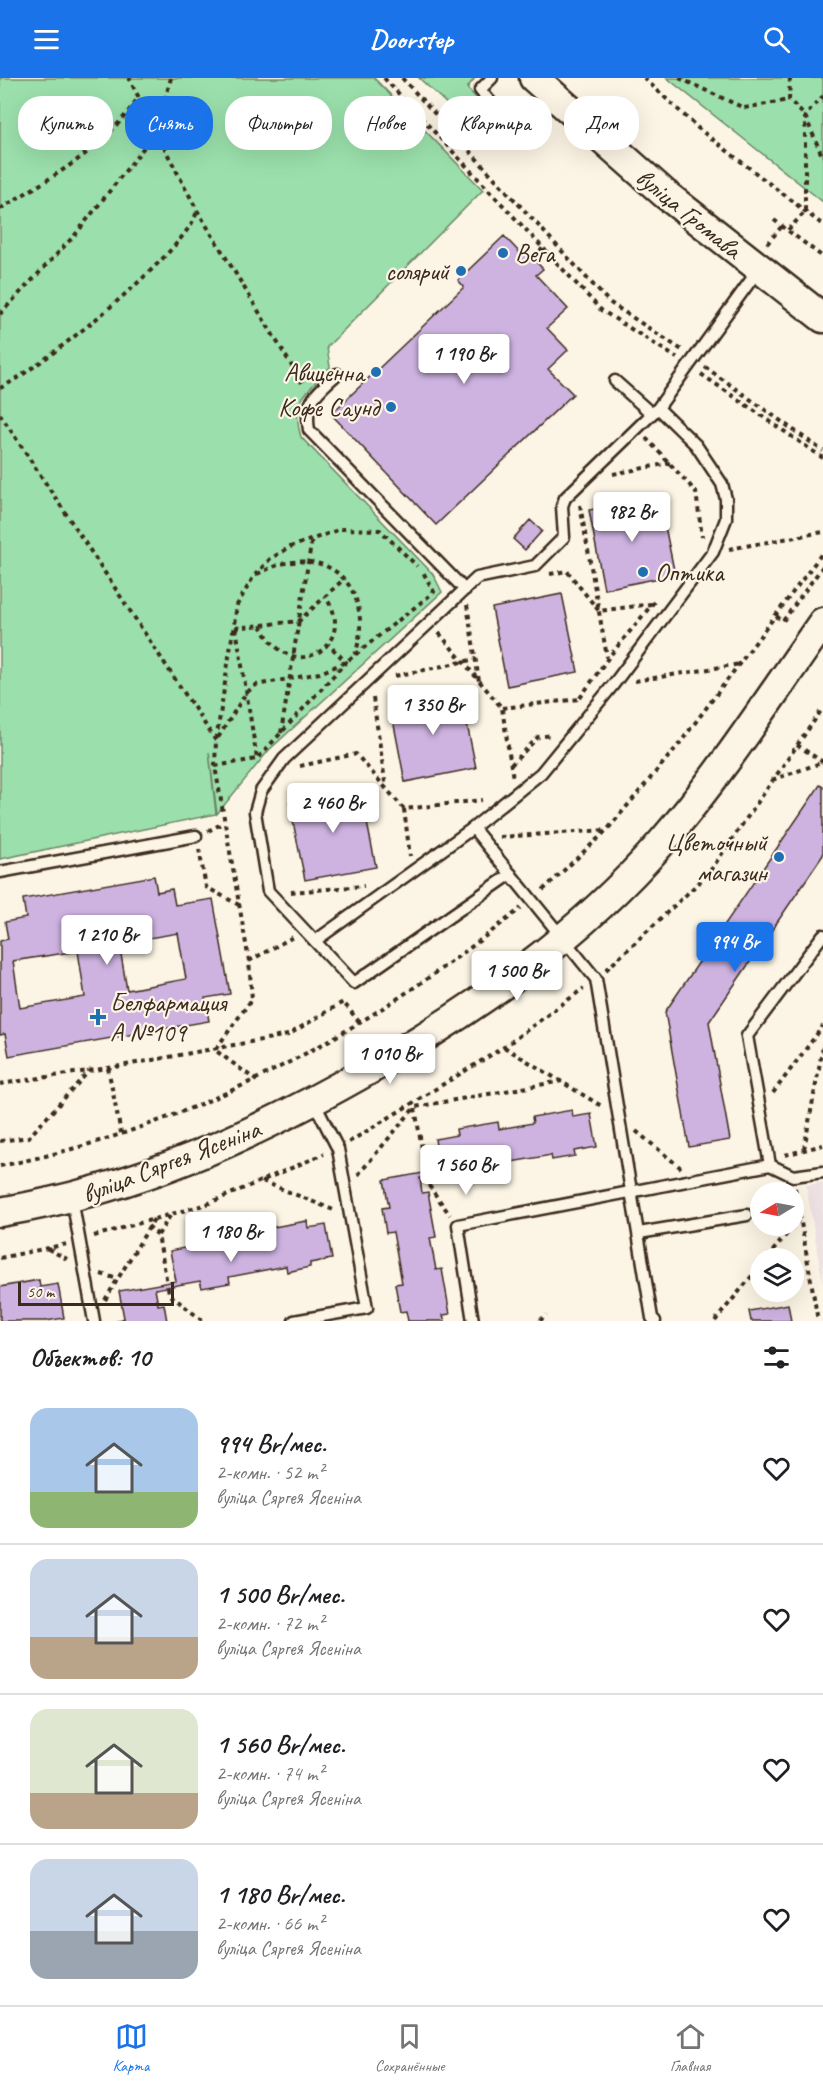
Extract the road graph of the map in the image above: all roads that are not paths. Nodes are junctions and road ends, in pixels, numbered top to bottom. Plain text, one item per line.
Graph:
1 (492, 78) edge
2 (534, 78) edge
3 (485, 96) edge
4 (759, 269) junction
5 (823, 318) edge
6 (337, 374) dead end
7 (615, 381) dead end
8 (655, 411) junction
9 (465, 590) junction
10 (823, 622) edge
11 (473, 828) junction
12 (196, 836) road end
13 (0, 872) edge
14 (511, 874) junction
15 (823, 935) edge
16 (564, 939) junction
17 (315, 941) junction
18 (314, 1101) junction
19 (770, 1166) junction
20 (823, 1172) edge
21 (630, 1191) junction
22 (72, 1199) junction
23 (0, 1212) edge
24 (747, 1215) dead end
25 (639, 1233) junction
26 (94, 1320) edge
27 (652, 1320) edge
28 (294, 1321) edge
29 (474, 1321) edge

1 - 3 lane
2 - 4 main road, вуліца Громава
4 - 5 main road, вуліца Громава
4 - 8 lane
6 - 9 lane
7 - 8 lane
8 - 9 lane
8 - 11 lane
9 - 17 lane
10 - 16 main road, вуліца Сяргея Ясеніна
11 - 14 lane
11 - 17 lane
12 - 13 lane
14 - 16 lane
14 - 17 lane
15 - 19 lane
16 - 18 main road, вуліца Сяргея Ясеніна
16 - 21 lane
18 - 22 main road, вуліца Сяргея Ясеніна
18 - 28 lane
19 - 20 lane
19 - 21 lane
21 - 25 lane
21 - 29 lane
22 - 23 main road, вуліца Сяргея Ясеніна
22 - 26 lane
24 - 25 lane
25 - 27 lane

